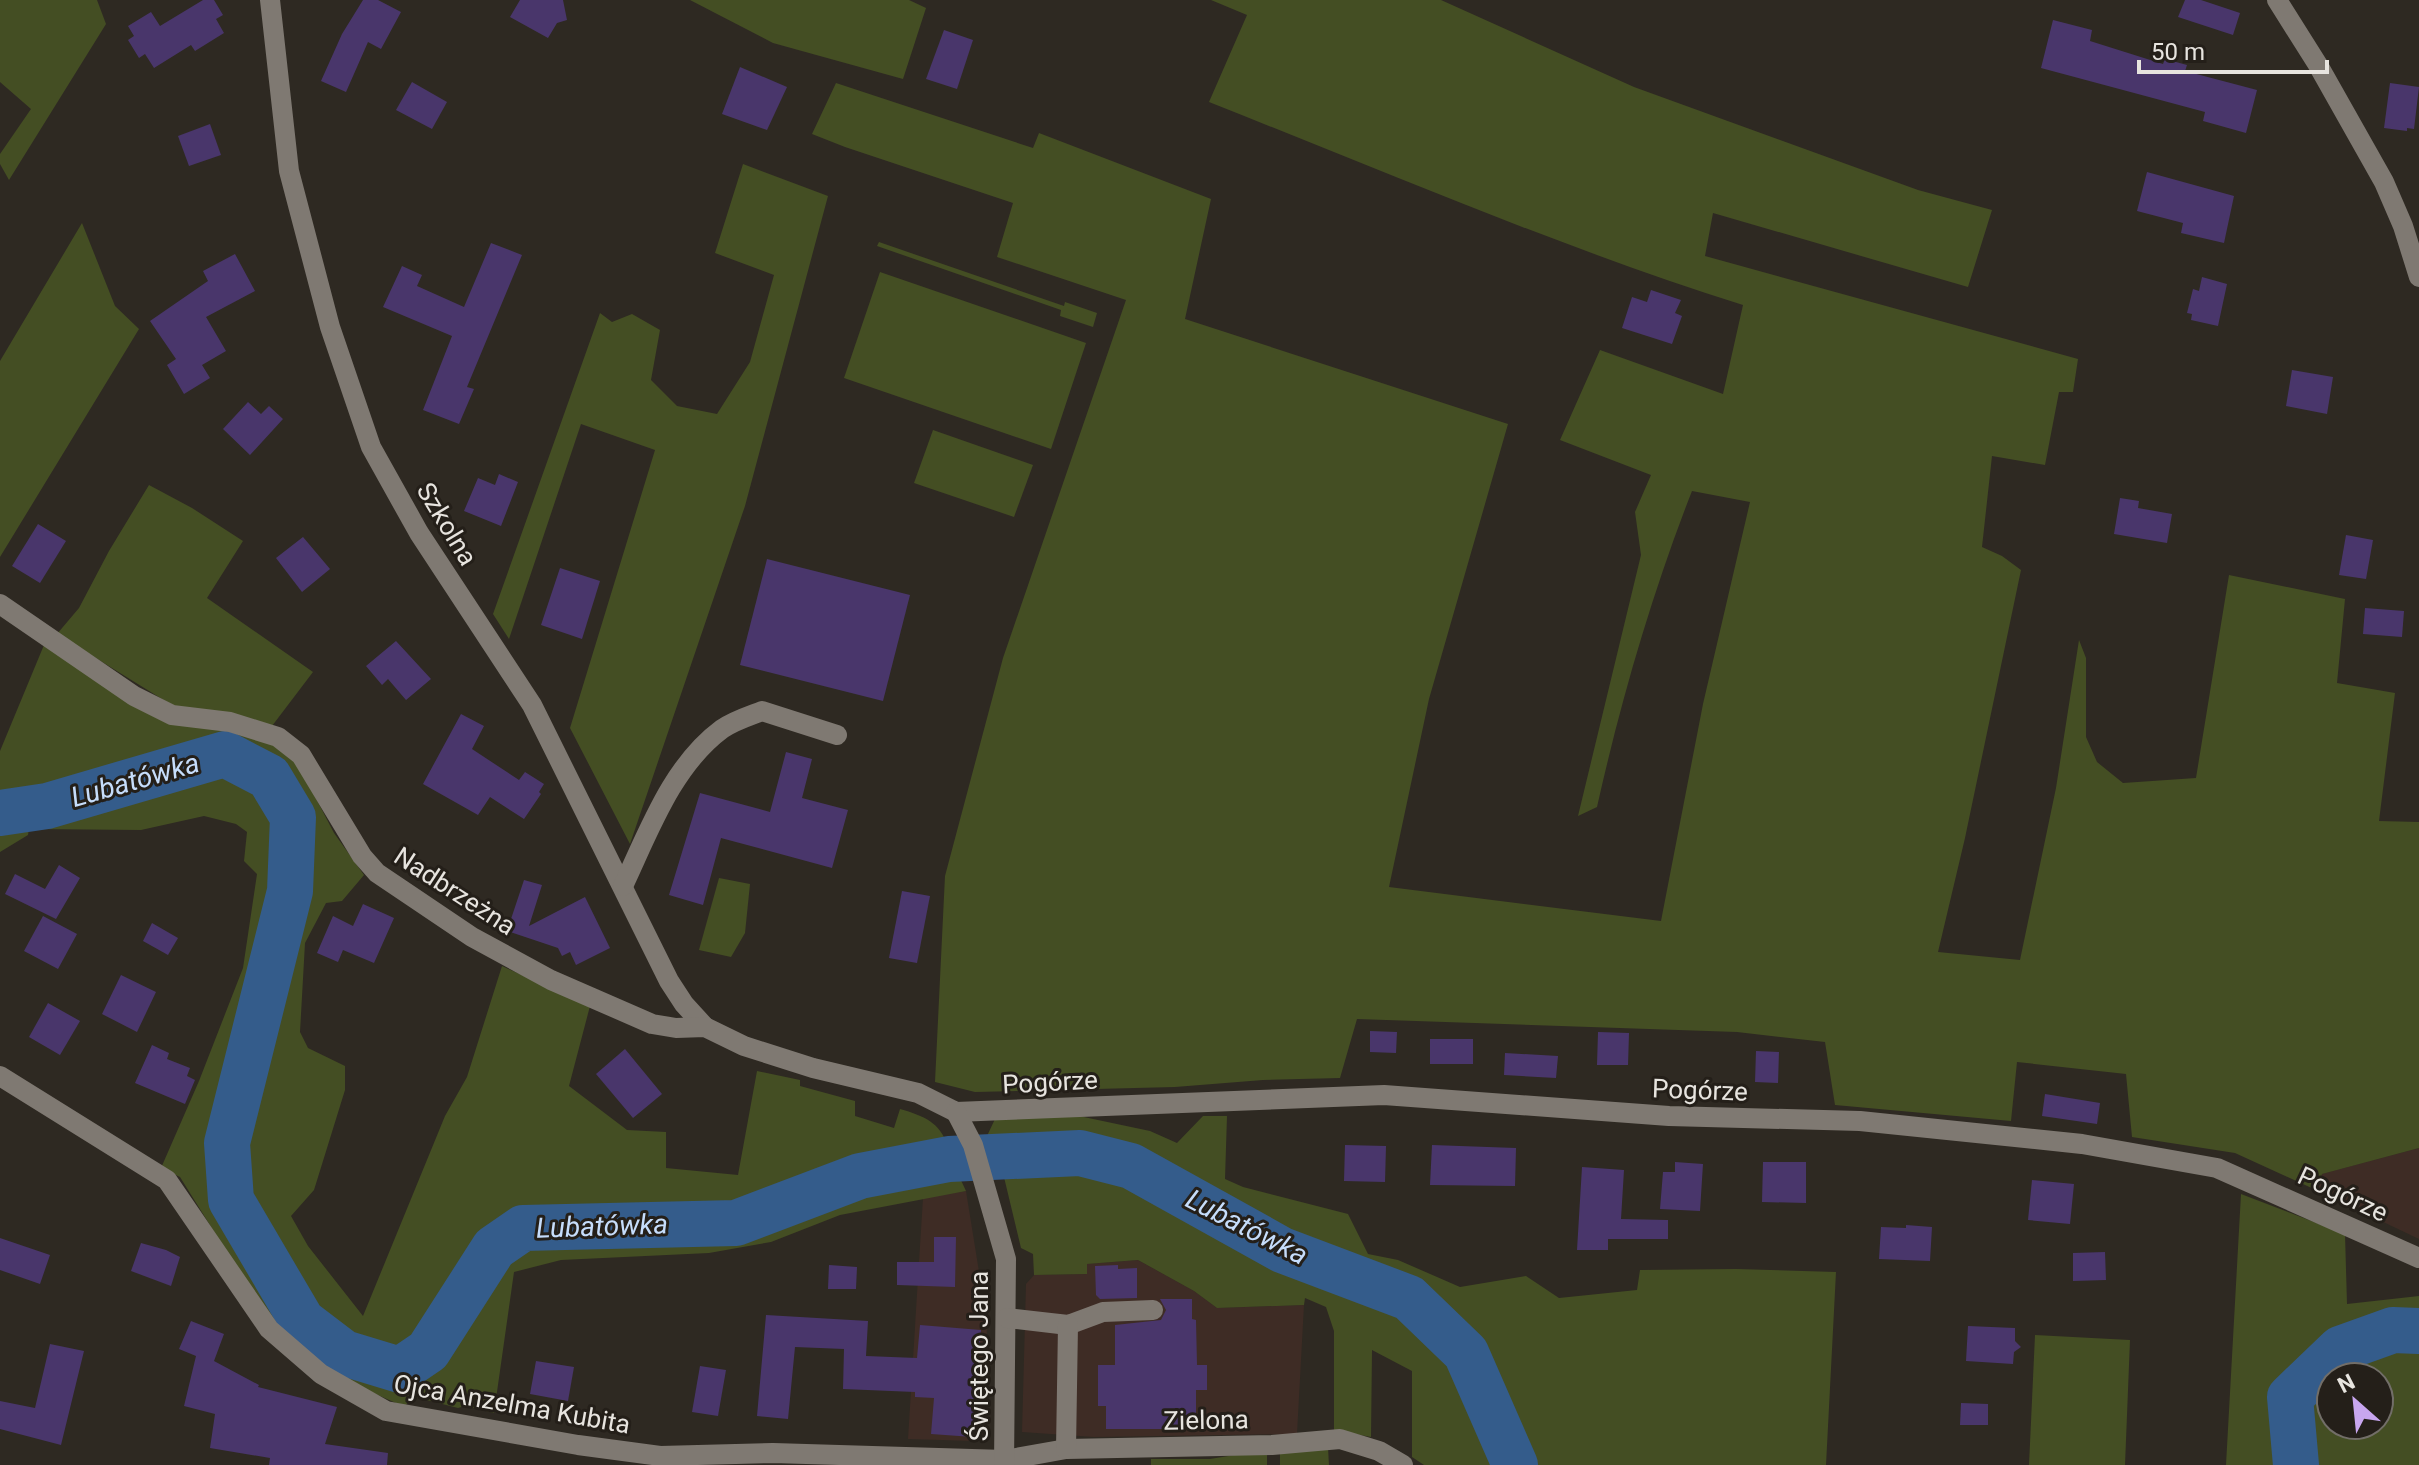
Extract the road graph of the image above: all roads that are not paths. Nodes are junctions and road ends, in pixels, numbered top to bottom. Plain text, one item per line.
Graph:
1 (270, 0) edge
2 (2277, 0) edge
3 (2419, 277) edge
4 (0, 604) edge
5 (837, 735) dead end
6 (623, 886) junction
7 (705, 1027) junction
8 (0, 1076) edge
9 (956, 1112) junction
10 (2419, 1258) edge
11 (1153, 1310) dead end
12 (1007, 1318) junction
13 (1068, 1325) junction
14 (1058, 1455) edge
15 (1004, 1462) edge
16 (1403, 1465) edge

1 - 6 street, Szkolna
2 - 3 street
4 - 7 street, Nadbrzeżna
5 - 6 street
6 - 7 street, Szkolna
7 - 9 street, Nadbrzeżna
8 - 15 street, Ojca Anzelma Kubita
9 - 10 street, Pogórze
9 - 12 street, Świętego Jana
11 - 13 street
12 - 13 street
12 - 15 street, Świętego Jana
13 - 14 street
14 - 15 street, Zielona
14 - 16 street, Zielona

